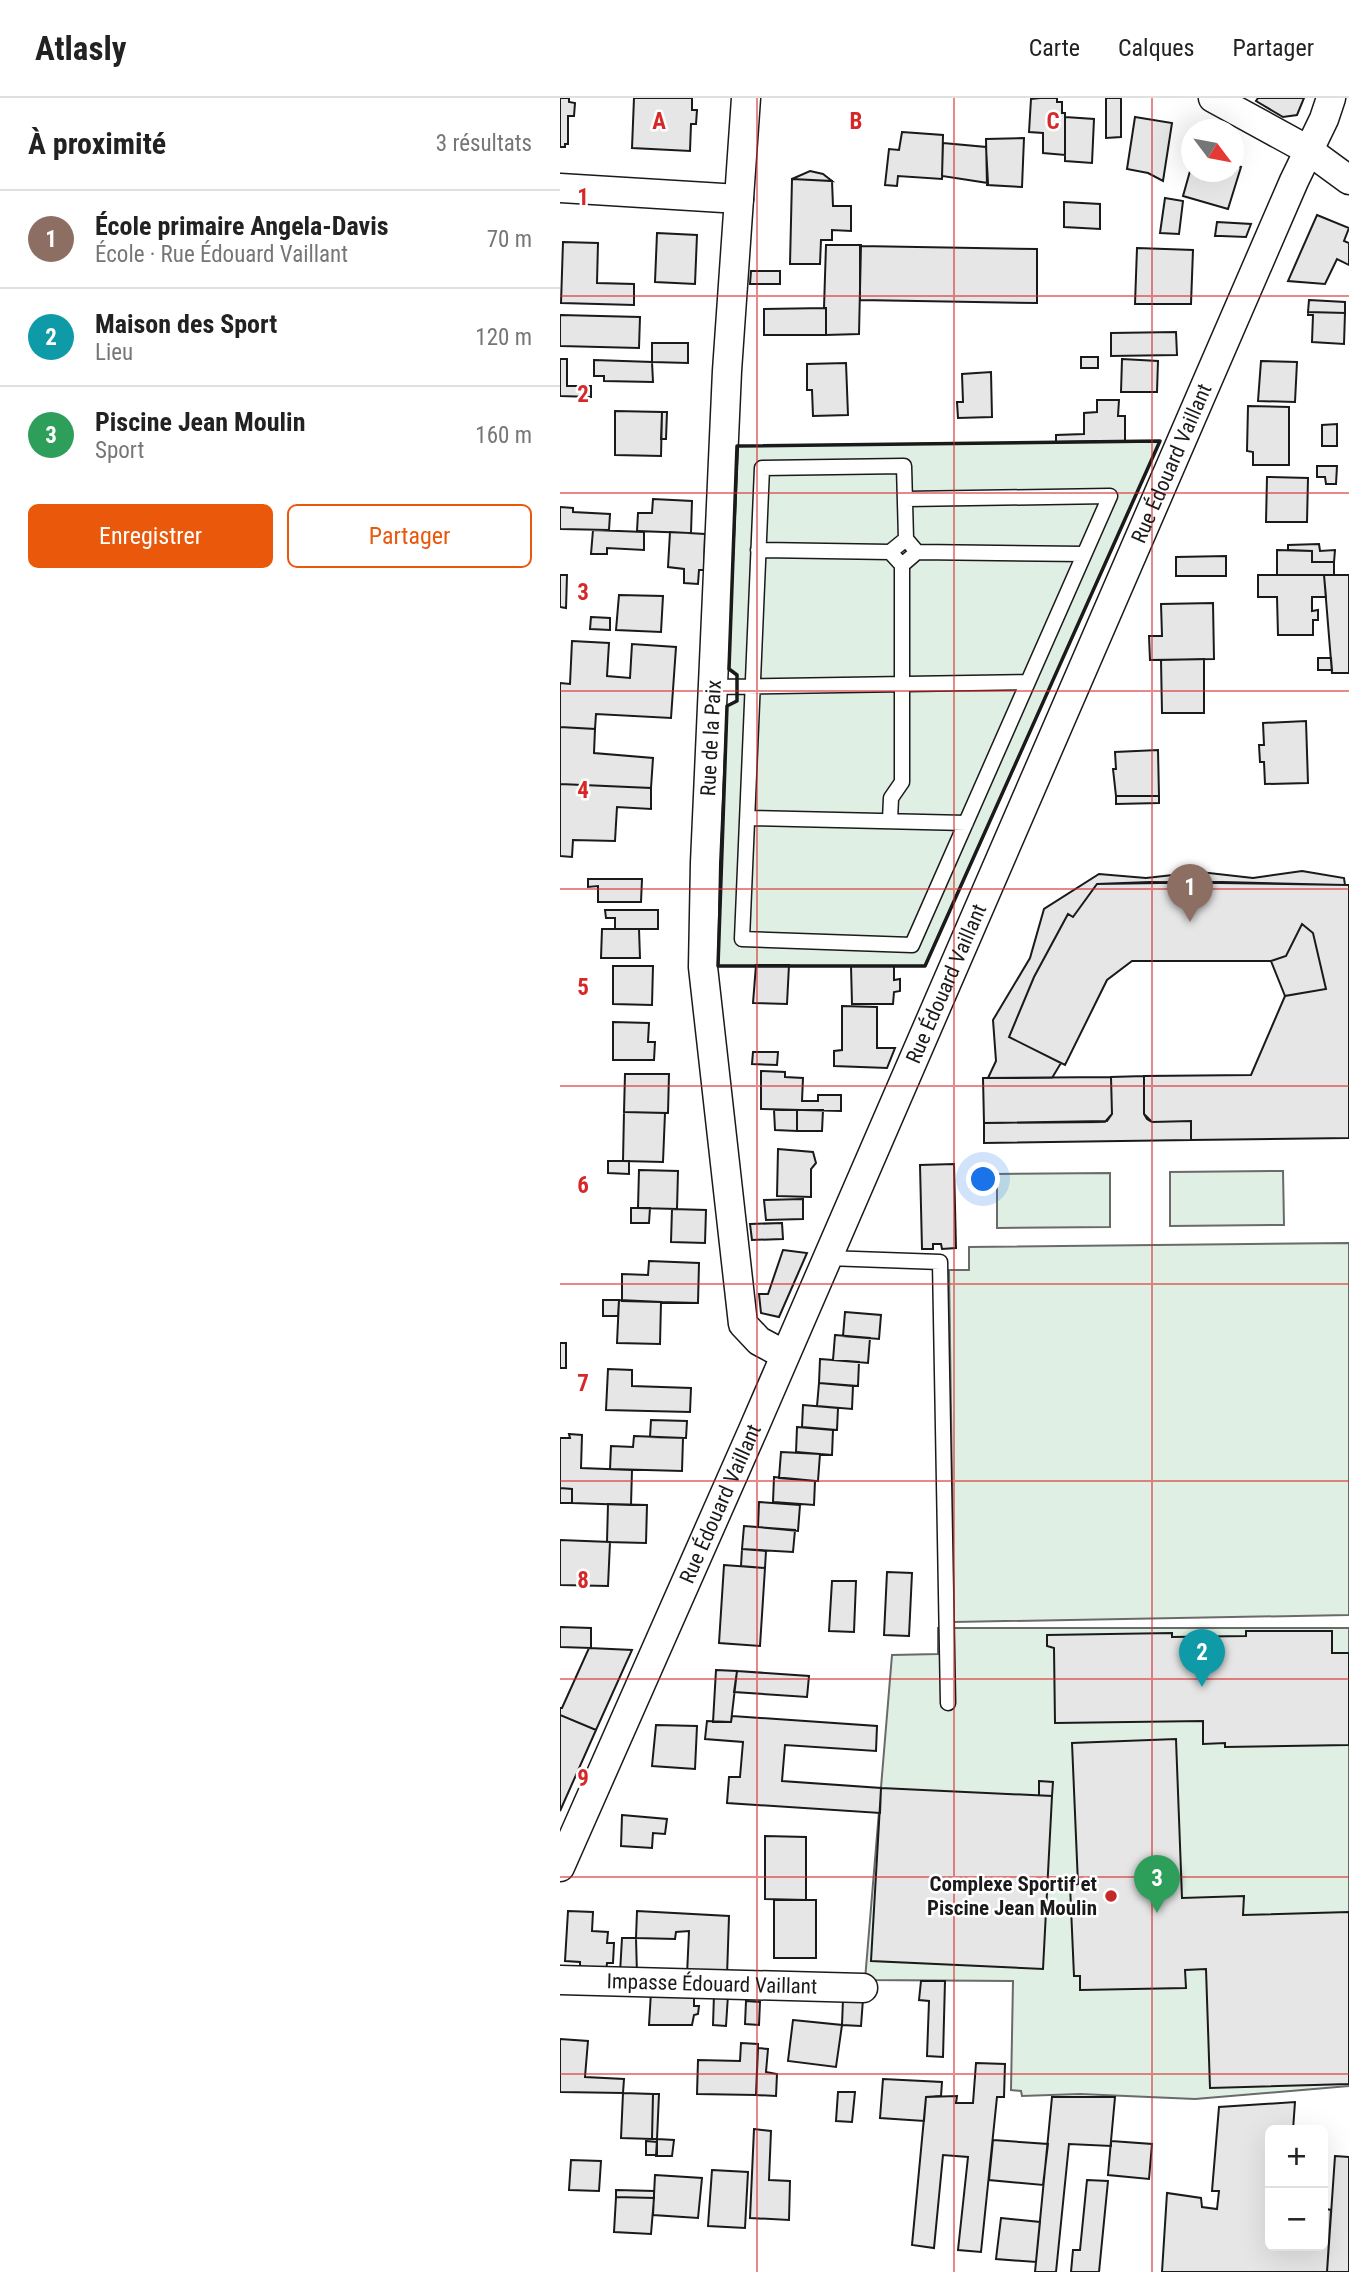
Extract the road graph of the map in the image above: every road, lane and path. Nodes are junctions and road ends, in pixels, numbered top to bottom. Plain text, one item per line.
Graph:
1 (747, 98) edge
2 (1213, 98) edge
3 (1331, 98) edge
4 (1308, 150) junction
5 (1349, 180) edge
6 (560, 188) edge
7 (739, 199) junction
8 (906, 499) junction
9 (905, 538) junction
10 (758, 550) junction
11 (890, 552) junction
12 (917, 552) junction
13 (1084, 554) junction
14 (902, 565) junction
15 (1028, 681) junction
16 (902, 683) junction
17 (713, 687) junction
18 (753, 687) junction
19 (747, 818) junction
20 (890, 820) junction
21 (965, 822) junction
22 (827, 1258) junction
23 (785, 1355) junction
24 (948, 1703) dead end
25 (560, 1867) edge
26 (560, 1980) edge
27 (863, 1988) dead end

1 - 7 street, Rue de la Paix
2 - 4 street
3 - 4 street, Rue Édouard Vaillant
4 - 5 street
4 - 22 street, Rue Édouard Vaillant
6 - 7 street
7 - 17 street, Rue de la Paix
8 - 9 lane
8 - 10 lane
8 - 13 lane
9 - 11 lane
9 - 12 lane
10 - 11 lane
10 - 18 lane
11 - 14 lane
12 - 13 lane
12 - 14 lane
13 - 15 lane
14 - 16 lane
15 - 16 lane
15 - 21 lane
16 - 18 lane
16 - 20 lane
17 - 18 lane
17 - 23 street, Rue de la Paix
18 - 19 lane
19 - 20 lane
19 - 21 lane
20 - 21 lane
22 - 23 street, Rue Édouard Vaillant
22 - 24 lane
23 - 25 street, Rue Édouard Vaillant
26 - 27 street, Impasse Édouard Vaillant

